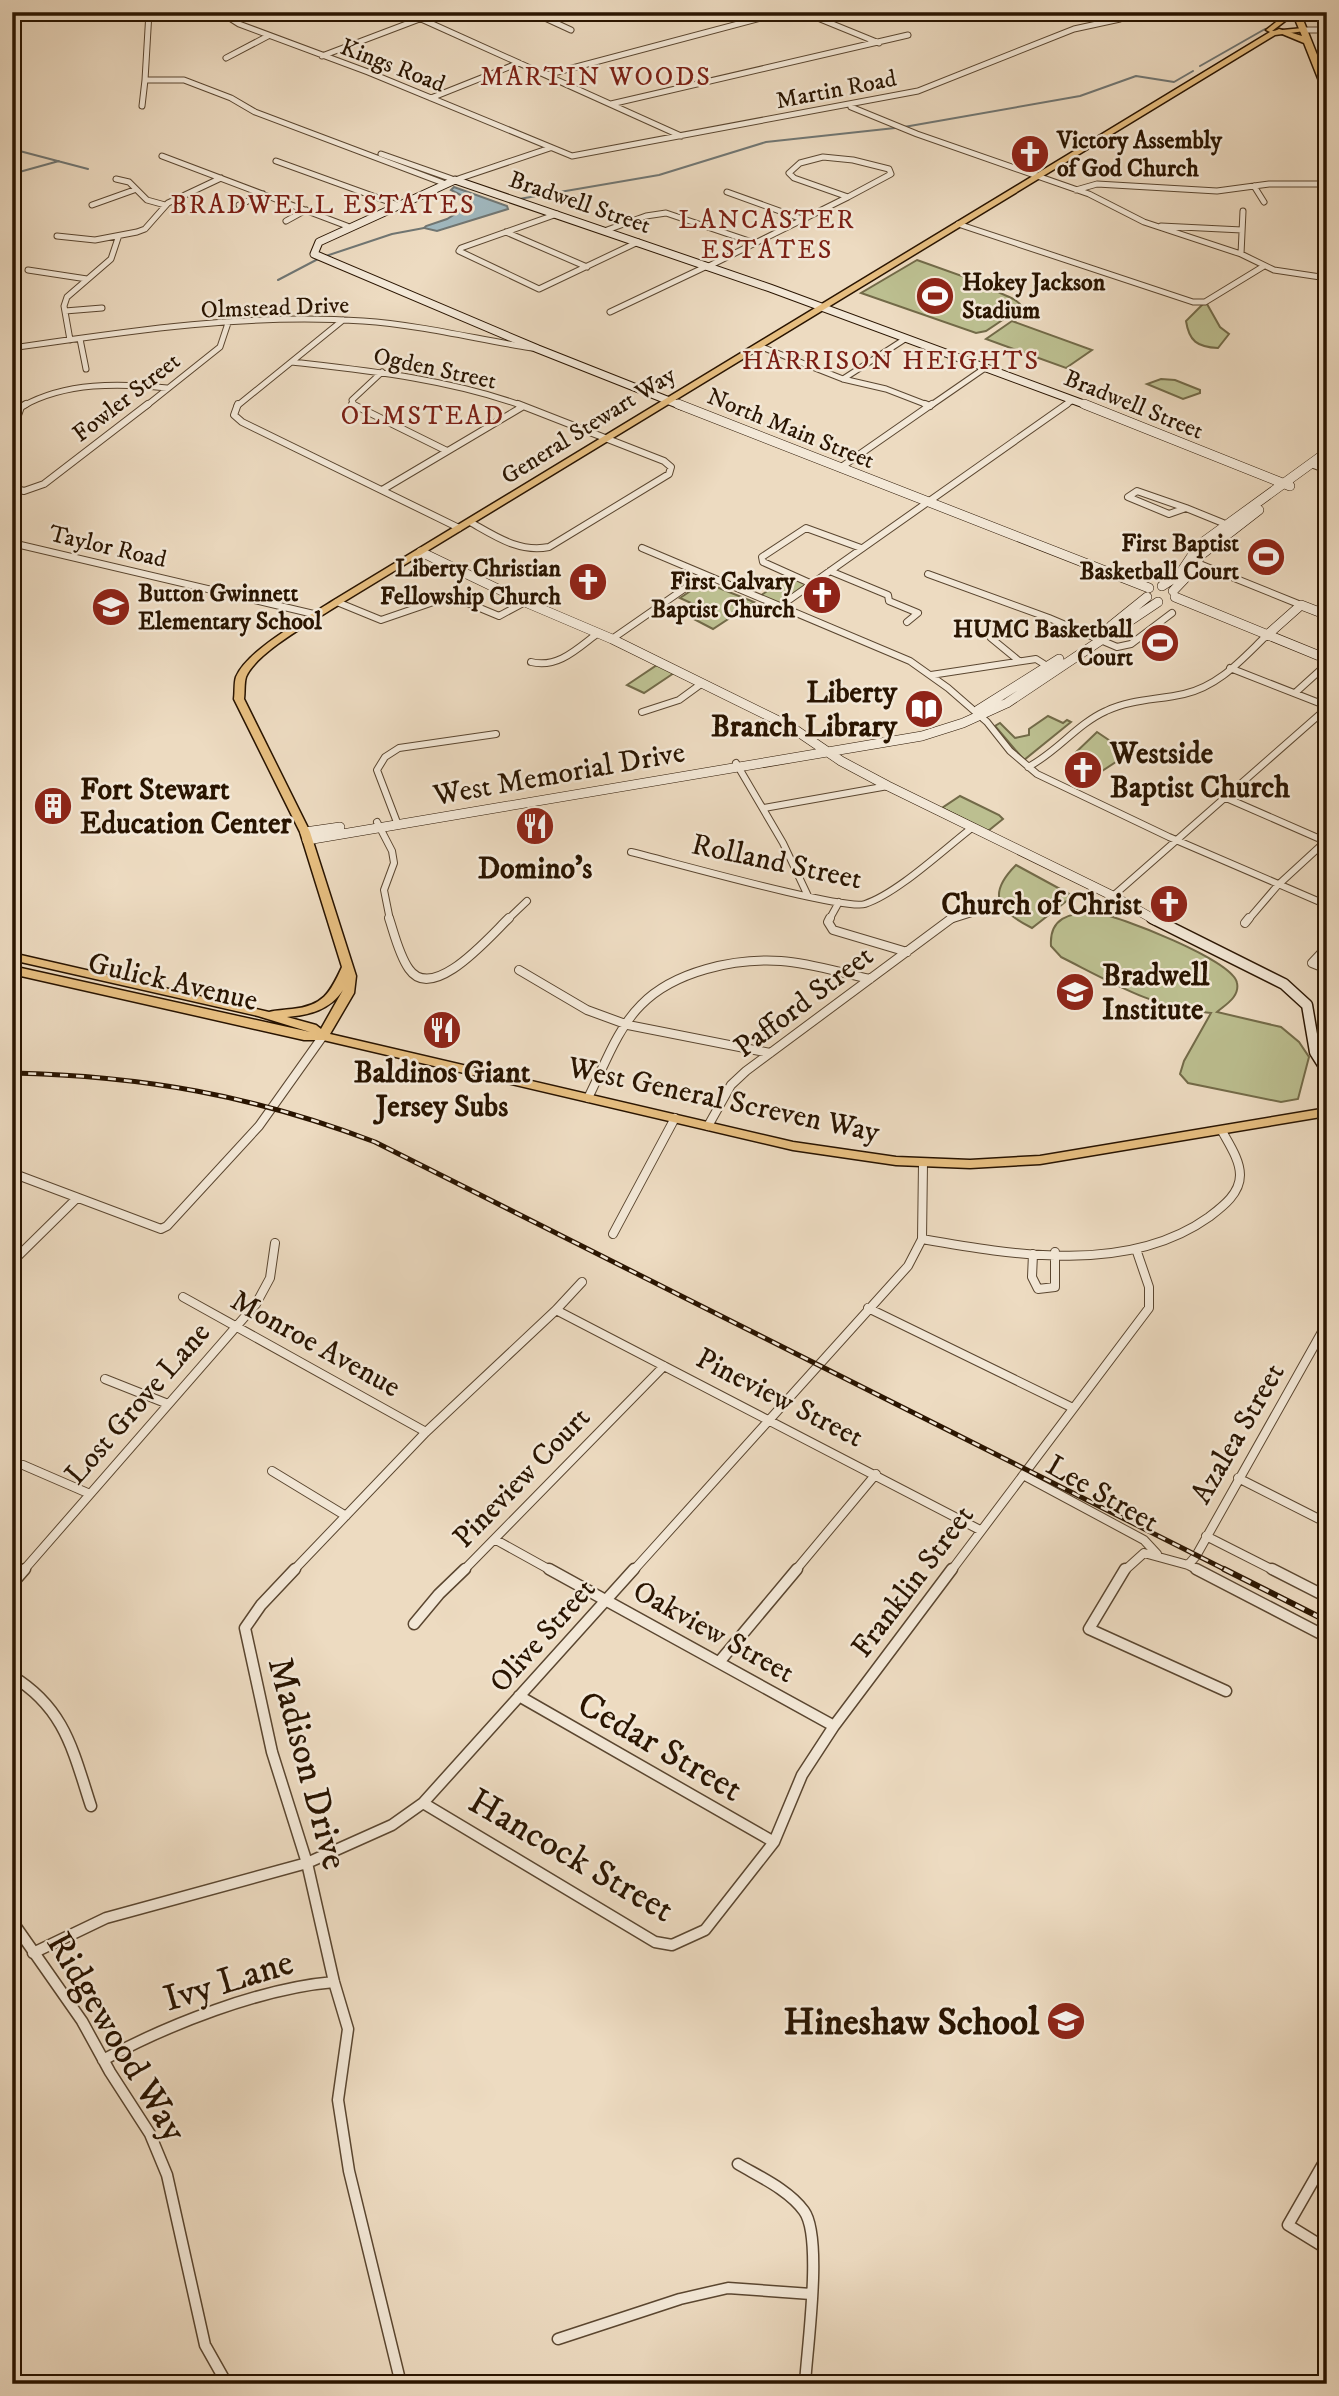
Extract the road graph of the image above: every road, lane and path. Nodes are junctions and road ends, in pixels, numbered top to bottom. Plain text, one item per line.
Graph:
1 (149, 12) edge
2 (229, 12) edge
3 (438, 12) edge
4 (532, 12) edge
5 (783, 12) edge
6 (803, 12) edge
7 (1295, 12) edge
8 (419, 18) junction
9 (1120, 19) dead end
10 (571, 30) dead end
11 (1303, 30) junction
12 (1327, 30) edge
13 (1279, 31) junction
14 (908, 35) dead end
15 (268, 36) junction
16 (1307, 41) junction
17 (1258, 42) junction
18 (879, 43) junction
19 (322, 56) junction
20 (226, 58) dead end
21 (1315, 60) junction
22 (1327, 60) edge
23 (519, 63) junction
24 (546, 75) junction
25 (145, 80) junction
26 (1327, 91) edge
27 (431, 98) junction
28 (611, 104) junction
29 (142, 106) dead end
30 (849, 106) junction
31 (249, 108) junction
32 (681, 136) junction
33 (550, 148) junction
34 (162, 156) dead end
35 (276, 161) dead end
36 (1035, 177) junction
37 (221, 178) junction
38 (116, 179) dead end
39 (455, 180) junction
40 (446, 184) junction
41 (1327, 184) edge
42 (1254, 186) junction
43 (134, 190) junction
44 (1076, 190) junction
45 (727, 192) dead end
46 (262, 194) junction
47 (848, 197) junction
48 (1264, 202) dead end
49 (395, 204) junction
50 (92, 205) dead end
51 (165, 205) junction
52 (240, 205) dead end
53 (306, 210) junction
54 (1243, 211) dead end
55 (557, 214) junction
56 (802, 219) junction
57 (286, 221) dead end
58 (958, 224) junction
59 (1153, 225) junction
60 (347, 226) junction
61 (607, 230) junction
62 (1242, 230) junction
63 (506, 232) junction
64 (57, 236) dead end
65 (117, 238) junction
66 (638, 242) junction
67 (755, 243) junction
68 (1241, 254) junction
69 (1264, 266) junction
70 (587, 267) junction
71 (706, 267) junction
72 (28, 271) dead end
73 (1327, 278) edge
74 (87, 279) junction
75 (102, 308) dead end
76 (820, 308) junction
77 (65, 311) junction
78 (610, 312) dead end
79 (343, 320) junction
80 (228, 323) junction
81 (905, 339) junction
82 (70, 340) junction
83 (80, 340) junction
84 (758, 346) junction
85 (12, 348) edge
86 (538, 349) junction
87 (292, 362) junction
88 (985, 368) junction
89 (86, 369) dead end
90 (383, 372) junction
91 (843, 379) junction
92 (167, 388) junction
93 (667, 400) junction
94 (1073, 400) junction
95 (930, 406) junction
96 (522, 407) junction
97 (12, 432) edge
98 (607, 439) junction
99 (447, 451) junction
100 (1327, 452) edge
101 (1327, 459) edge
102 (1314, 465) junction
103 (840, 468) junction
104 (1327, 470) edge
105 (1287, 485) junction
106 (12, 488) edge
107 (382, 490) junction
108 (927, 502) junction
109 (1186, 508) junction
110 (470, 522) junction
111 (1225, 524) junction
112 (459, 528) junction
113 (16, 544) edge
114 (642, 548) dead end
115 (861, 548) junction
116 (12, 550) edge
117 (421, 552) junction
118 (1197, 563) junction
119 (830, 571) junction
120 (928, 574) dead end
121 (704, 575) junction
122 (811, 584) junction
123 (1162, 586) junction
124 (1147, 592) junction
125 (1172, 596) junction
126 (337, 602) junction
127 (1157, 602) junction
128 (525, 603) junction
129 (1301, 605) junction
130 (779, 607) junction
131 (1172, 613) dead end
132 (318, 615) junction
133 (1327, 615) edge
134 (907, 622) dead end
135 (598, 634) junction
136 (1266, 636) junction
137 (992, 638) dead end
138 (1097, 638) junction
139 (612, 639) junction
140 (1019, 661) junction
141 (1327, 661) edge
142 (531, 662) dead end
143 (1047, 666) junction
144 (1230, 668) junction
145 (931, 676) junction
146 (701, 684) junction
147 (1295, 693) junction
148 (1327, 707) edge
149 (642, 712) dead end
150 (981, 717) junction
151 (496, 734) dead end
152 (828, 750) junction
153 (738, 766) junction
154 (1028, 768) junction
155 (888, 786) junction
156 (1224, 797) junction
157 (764, 808) junction
158 (397, 822) junction
159 (379, 825) junction
160 (973, 827) junction
161 (306, 836) junction
162 (1176, 839) junction
163 (1326, 841) edge
164 (631, 852) dead end
165 (1278, 885) junction
166 (808, 896) junction
167 (1114, 896) junction
168 (527, 901) dead end
169 (839, 902) junction
170 (1327, 905) edge
171 (972, 913) dead end
172 (1245, 923) dead end
173 (1327, 947) edge
174 (907, 952) junction
175 (12, 956) edge
176 (347, 965) junction
177 (12, 970) edge
178 (519, 970) dead end
179 (1327, 970) edge
180 (870, 979) junction
181 (156, 989) junction
182 (148, 1000) junction
183 (259, 1013) junction
184 (628, 1025) junction
185 (323, 1036) junction
186 (770, 1052) junction
187 (1327, 1071) edge
188 (588, 1098) junction
189 (1327, 1112) edge
190 (675, 1118) junction
191 (708, 1126) junction
192 (1222, 1131) junction
193 (923, 1163) junction
194 (12, 1173) edge
195 (77, 1198) junction
196 (613, 1234) dead end
197 (922, 1239) junction
198 (275, 1243) dead end
199 (1136, 1249) junction
200 (1055, 1252) junction
201 (1033, 1254) junction
202 (12, 1262) edge
203 (582, 1282) dead end
204 (183, 1297) dead end
205 (868, 1308) junction
206 (556, 1310) junction
207 (1327, 1323) edge
208 (236, 1327) junction
209 (664, 1366) junction
210 (105, 1379) dead end
211 (168, 1404) junction
212 (1073, 1408) junction
213 (768, 1420) junction
214 (426, 1432) junction
215 (23, 1465) dead end
216 (272, 1471) dead end
217 (876, 1474) junction
218 (1023, 1475) junction
219 (1238, 1478) junction
220 (90, 1494) junction
221 (346, 1516) junction
222 (1327, 1523) edge
223 (981, 1530) junction
224 (1206, 1536) junction
225 (496, 1539) junction
226 (1157, 1554) junction
227 (1188, 1565) junction
228 (12, 1584) edge
229 (1327, 1597) edge
230 (607, 1600) junction
231 (414, 1624) dead end
232 (1327, 1637) edge
233 (720, 1661) junction
234 (12, 1676) edge
235 (1226, 1691) dead end
236 (519, 1696) junction
237 (834, 1726) junction
238 (423, 1803) junction
239 (90, 1806) dead end
240 (774, 1842) junction
241 (307, 1863) junction
242 (12, 1921) edge
243 (692, 1936) joint
244 (33, 1953) junction
245 (334, 1982) junction
246 (103, 2060) junction
247 (1327, 2157) edge
248 (738, 2164) dead end
249 (1327, 2249) edge
250 (811, 2294) junction
251 (558, 2339) dead end
252 (227, 2384) edge
253 (401, 2384) edge
254 (805, 2384) edge

1 - 25 street
2 - 15 street, Kings Road
3 - 8 street
4 - 10 street
5 - 24 street
6 - 18 street
7 - 11 highway
7 - 17 main road
8 - 19 street
8 - 23 street
9 - 30 street, Martin Road
11 - 12 street
11 - 13 main road, General Stewart Way
11 - 16 highway
13 - 16 highway
13 - 17 main road, General Stewart Way
14 - 18 street
15 - 19 street, Kings Road
15 - 20 street
16 - 21 highway
17 - 36 main road, General Stewart Way
18 - 28 street
19 - 27 street, Kings Road
21 - 22 street
21 - 26 highway
23 - 24 street
23 - 27 street
24 - 28 street
25 - 29 street
25 - 31 street, Bradwell Street
27 - 33 street, Kings Road
28 - 32 street
30 - 32 street, Martin Road
30 - 36 street
31 - 39 street, Bradwell Street
31 - 40 street, Bradwell Street
32 - 33 street, Martin Road
33 - 39 street
34 - 37 street
35 - 49 street
36 - 44 street
36 - 58 main road, General Stewart Way
37 - 46 street
37 - 51 street
38 - 43 street
39 - 40 street
39 - 55 street, Bradwell Street
40 - 49 street
41 - 42 street
42 - 44 street
42 - 48 street
43 - 50 street
43 - 51 street
44 - 59 street
45 - 56 street
46 - 52 street
46 - 53 street
47 - 47 street
47 - 56 street
49 - 60 street
51 - 65 street
53 - 57 street
53 - 60 street
54 - 62 street
55 - 61 street, Bradwell Street
55 - 63 street
56 - 67 street
58 - 69 street
58 - 76 main road, General Stewart Way
59 - 62 street
59 - 68 street
60 - 86 street, North Main Street
61 - 66 street, Bradwell Street
61 - 67 street
62 - 68 street
63 - 70 street
63 - 70 street
64 - 65 street
65 - 74 street
66 - 70 street
66 - 71 street, Bradwell Street
67 - 71 street
68 - 69 street
69 - 73 street
71 - 76 street, Bradwell Street
71 - 78 street
72 - 74 street
74 - 77 street
75 - 77 street
76 - 81 street, Bradwell Street
76 - 84 main road, General Stewart Way
77 - 82 street
79 - 80 street, Olmstead Drive
79 - 86 street, Olmstead Drive
79 - 87 street
80 - 83 street, Olmstead Drive
80 - 92 street, Fowler Street
81 - 88 street, Bradwell Street
81 - 91 street
82 - 83 street, Olmstead Drive
82 - 85 street, Olmstead Drive
83 - 89 street
84 - 91 street
84 - 93 main road, General Stewart Way
86 - 93 street, North Main Street
87 - 90 street, Ogden Street
87 - 107 street
88 - 94 street, Bradwell Street
88 - 95 street
90 - 96 street, Ogden Street
90 - 99 street
91 - 95 street
92 - 97 street
92 - 106 street, Fowler Street
93 - 98 main road, General Stewart Way
93 - 103 street, North Main Street
94 - 105 street, Bradwell Street
94 - 108 street
95 - 103 street
96 - 98 street, Ogden Street
96 - 99 street
98 - 110 main road, General Stewart Way
98 - 110 street, Ogden Street
99 - 107 street
100 - 102 street
101 - 102 street
102 - 104 street
102 - 105 street
103 - 108 street, North Main Street
105 - 111 street
105 - 118 street
107 - 112 street
108 - 115 street
108 - 124 street, North Main Street
109 - 109 street
109 - 111 street
110 - 112 main road, General Stewart Way
111 - 123 street
112 - 117 main road, General Stewart Way
113 - 116 street
113 - 132 street, Taylor Road
114 - 121 street
115 - 119 street
115 - 122 street
117 - 126 main road, General Stewart Way
117 - 128 street
118 - 125 street
118 - 129 street
119 - 122 street
119 - 134 street
120 - 138 street
121 - 130 street
121 - 139 street
122 - 130 street
123 - 124 street
123 - 125 street
124 - 127 street, North Main Street
124 - 138 street, West Memorial Drive
125 - 127 street
125 - 136 street
126 - 128 street
126 - 132 main road, General Stewart Way
127 - 138 street, West Memorial Drive
128 - 135 street
129 - 133 street
129 - 136 street
130 - 145 street
131 - 138 street
132 - 161 main road, General Stewart Way
135 - 139 street
135 - 142 street
136 - 141 street
136 - 144 street
137 - 140 street
138 - 143 street, West Memorial Drive
138 - 150 street, West Memorial Drive
139 - 146 street
140 - 143 street
140 - 145 street
141 - 147 street
143 - 150 street, West Memorial Drive
144 - 147 street
144 - 154 street
145 - 150 street
146 - 149 street
146 - 152 street
147 - 148 street
148 - 156 street
150 - 152 street, West Memorial Drive
150 - 154 street
151 - 158 street
152 - 153 street, West Memorial Drive
152 - 155 street
153 - 157 street
153 - 158 street, West Memorial Drive
154 - 162 street
155 - 157 street
155 - 160 street
156 - 162 street
156 - 163 street
157 - 166 street
158 - 159 street, West Memorial Drive
159 - 161 street, West Memorial Drive
159 - 168 street
160 - 167 street
160 - 169 street, Rolland Street
161 - 176 main road, General Stewart Way
162 - 165 street
162 - 167 street
163 - 165 street
164 - 166 street, Rolland Street
165 - 170 street
165 - 172 street
166 - 169 street, Rolland Street
167 - 187 street
169 - 174 street, Pafford Street
171 - 174 street, Pafford Street
173 - 179 street
174 - 180 street, Pafford Street
175 - 181 main road
176 - 183 main road
176 - 185 main road, General Stewart Way
177 - 182 main road, Gulick Avenue
178 - 184 street
180 - 184 street
180 - 186 street, Pafford Street
181 - 182 main road
181 - 183 main road
182 - 185 main road, Gulick Avenue
183 - 185 main road
184 - 186 street
184 - 188 street
185 - 188 main road, West General Screven Way
185 - 195 street
186 - 191 street, Pafford Street
188 - 190 main road, West General Screven Way
189 - 192 main road, West General Screven Way
190 - 191 main road, West General Screven Way
190 - 196 street
191 - 193 main road, West General Screven Way
192 - 193 main road, West General Screven Way
192 - 199 street
193 - 197 street, Olive Street
194 - 195 street
195 - 202 street
197 - 201 street
197 - 205 street, Olive Street
198 - 208 street, Lost Grove Lane
199 - 200 street
199 - 212 street, Franklin Street
200 - 201 street
200 - 201 street
203 - 206 street, Madison Drive
204 - 208 street, Monroe Avenue
205 - 212 street
205 - 213 street, Olive Street
206 - 209 street, Pineview Street
206 - 214 street, Madison Drive
207 - 219 street, Azalea Street
208 - 211 street, Lost Grove Lane
208 - 214 street, Monroe Avenue
209 - 213 street, Pineview Street
209 - 225 street, Pineview Court
210 - 211 street
211 - 220 street, Lost Grove Lane
212 - 218 street, Franklin Street
213 - 217 street, Pineview Street
213 - 230 street, Olive Street
214 - 221 street, Madison Drive
215 - 220 street
216 - 221 street
217 - 223 street, Pineview Street
217 - 233 street
218 - 223 street, Franklin Street
218 - 226 street, Lee Street
219 - 222 street
219 - 224 street, Azalea Street
220 - 228 street, Lost Grove Lane
221 - 241 street, Madison Drive
223 - 237 street, Franklin Street
224 - 227 street, Azalea Street
224 - 229 street
225 - 230 street, Oakview Street
225 - 231 street, Pineview Court
226 - 227 street, Lee Street
226 - 235 street, Lee Street
227 - 232 street, Lee Street
230 - 233 street, Oakview Street
230 - 236 street, Olive Street
233 - 237 street, Oakview Street
234 - 239 street
236 - 238 street, Olive Street
236 - 240 street, Cedar Street
237 - 240 street, Franklin Street
238 - 241 street, Olive Street
238 - 243 street, Hancock Street
240 - 243 street, Franklin Street
241 - 244 street, Olive Street
241 - 245 street, Madison Drive
242 - 244 street, Ridgewood Way
244 - 246 street, Ridgewood Way
245 - 246 street, Ivy Lane
245 - 253 street, Madison Drive
246 - 252 street, Ridgewood Way
247 - 249 street
248 - 250 street
250 - 251 street
250 - 254 street

